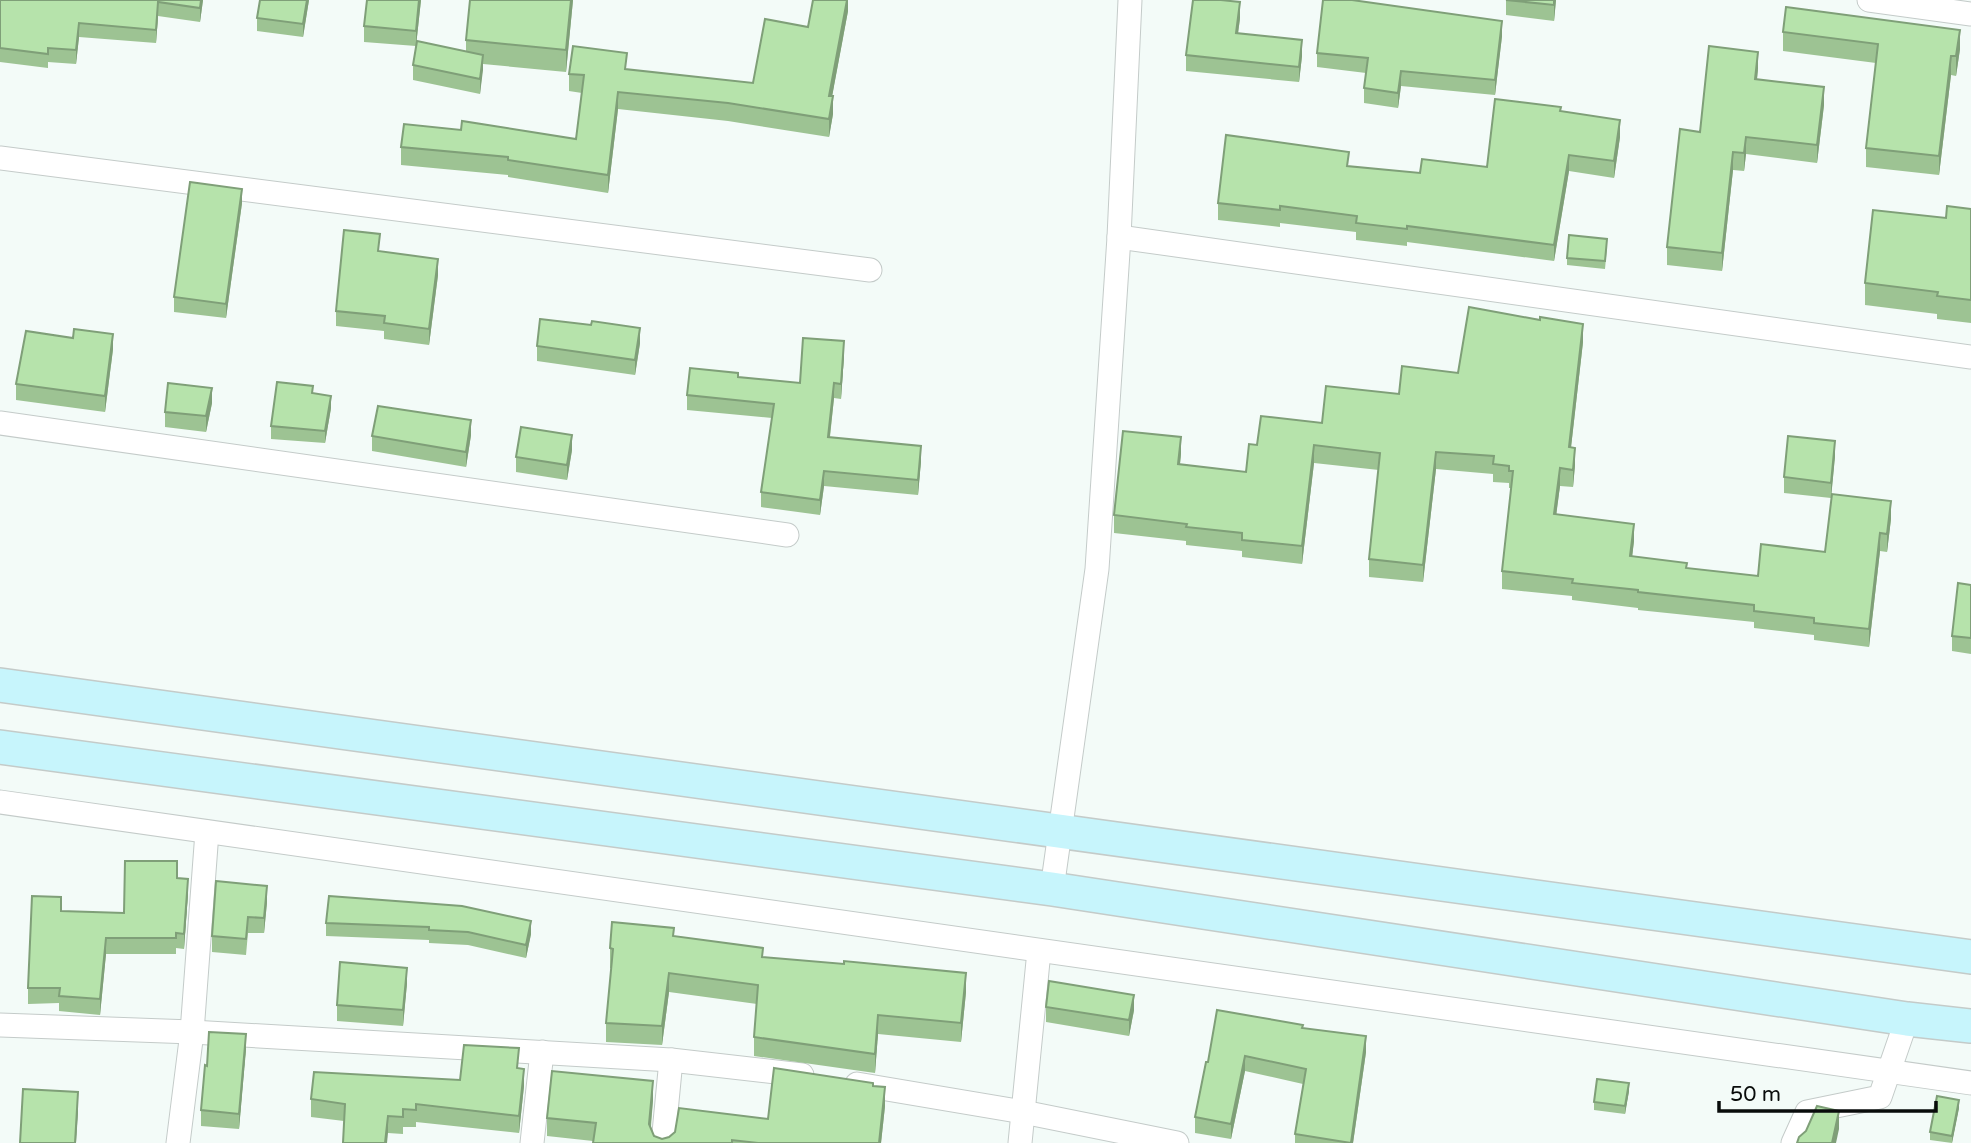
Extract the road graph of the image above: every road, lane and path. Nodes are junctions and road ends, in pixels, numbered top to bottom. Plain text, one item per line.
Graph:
1 (1130, 0) edge
2 (1869, 0) edge
3 (1971, 14) edge
4 (0, 158) edge
5 (1119, 237) junction
6 (870, 270) dead end
7 (1971, 357) edge
8 (0, 423) edge
9 (787, 535) dead end
10 (0, 685) edge
11 (0, 747) edge
12 (0, 803) edge
13 (1059, 830) junction
14 (207, 832) junction
15 (1052, 889) junction
16 (1039, 951) junction
17 (1971, 957) edge
18 (1907, 1019) junction
19 (0, 1025) edge
20 (1971, 1026) edge
21 (192, 1032) junction
22 (542, 1052) junction
23 (671, 1060) junction
24 (1889, 1072) junction
25 (1971, 1083) edge
26 (1023, 1112) junction
27 (178, 1143) edge
28 (532, 1143) edge
29 (663, 1143) edge
30 (1020, 1143) edge
31 (1178, 1143) edge
32 (1793, 1143) edge

1 - 5 street
2 - 3 street
4 - 6 street
5 - 7 street
5 - 13 street
8 - 9 street
10 - 13 main road
11 - 15 main road
12 - 14 street
13 - 15 street
13 - 17 main road
14 - 16 street
14 - 21 street
15 - 18 main road
16 - 24 street
16 - 26 street
18 - 20 main road
18 - 24 street
19 - 21 street
21 - 22 street
21 - 27 street
22 - 23 street
22 - 28 street
23 - 26 street
23 - 29 street
24 - 25 street
24 - 32 street
26 - 30 street
26 - 31 street

